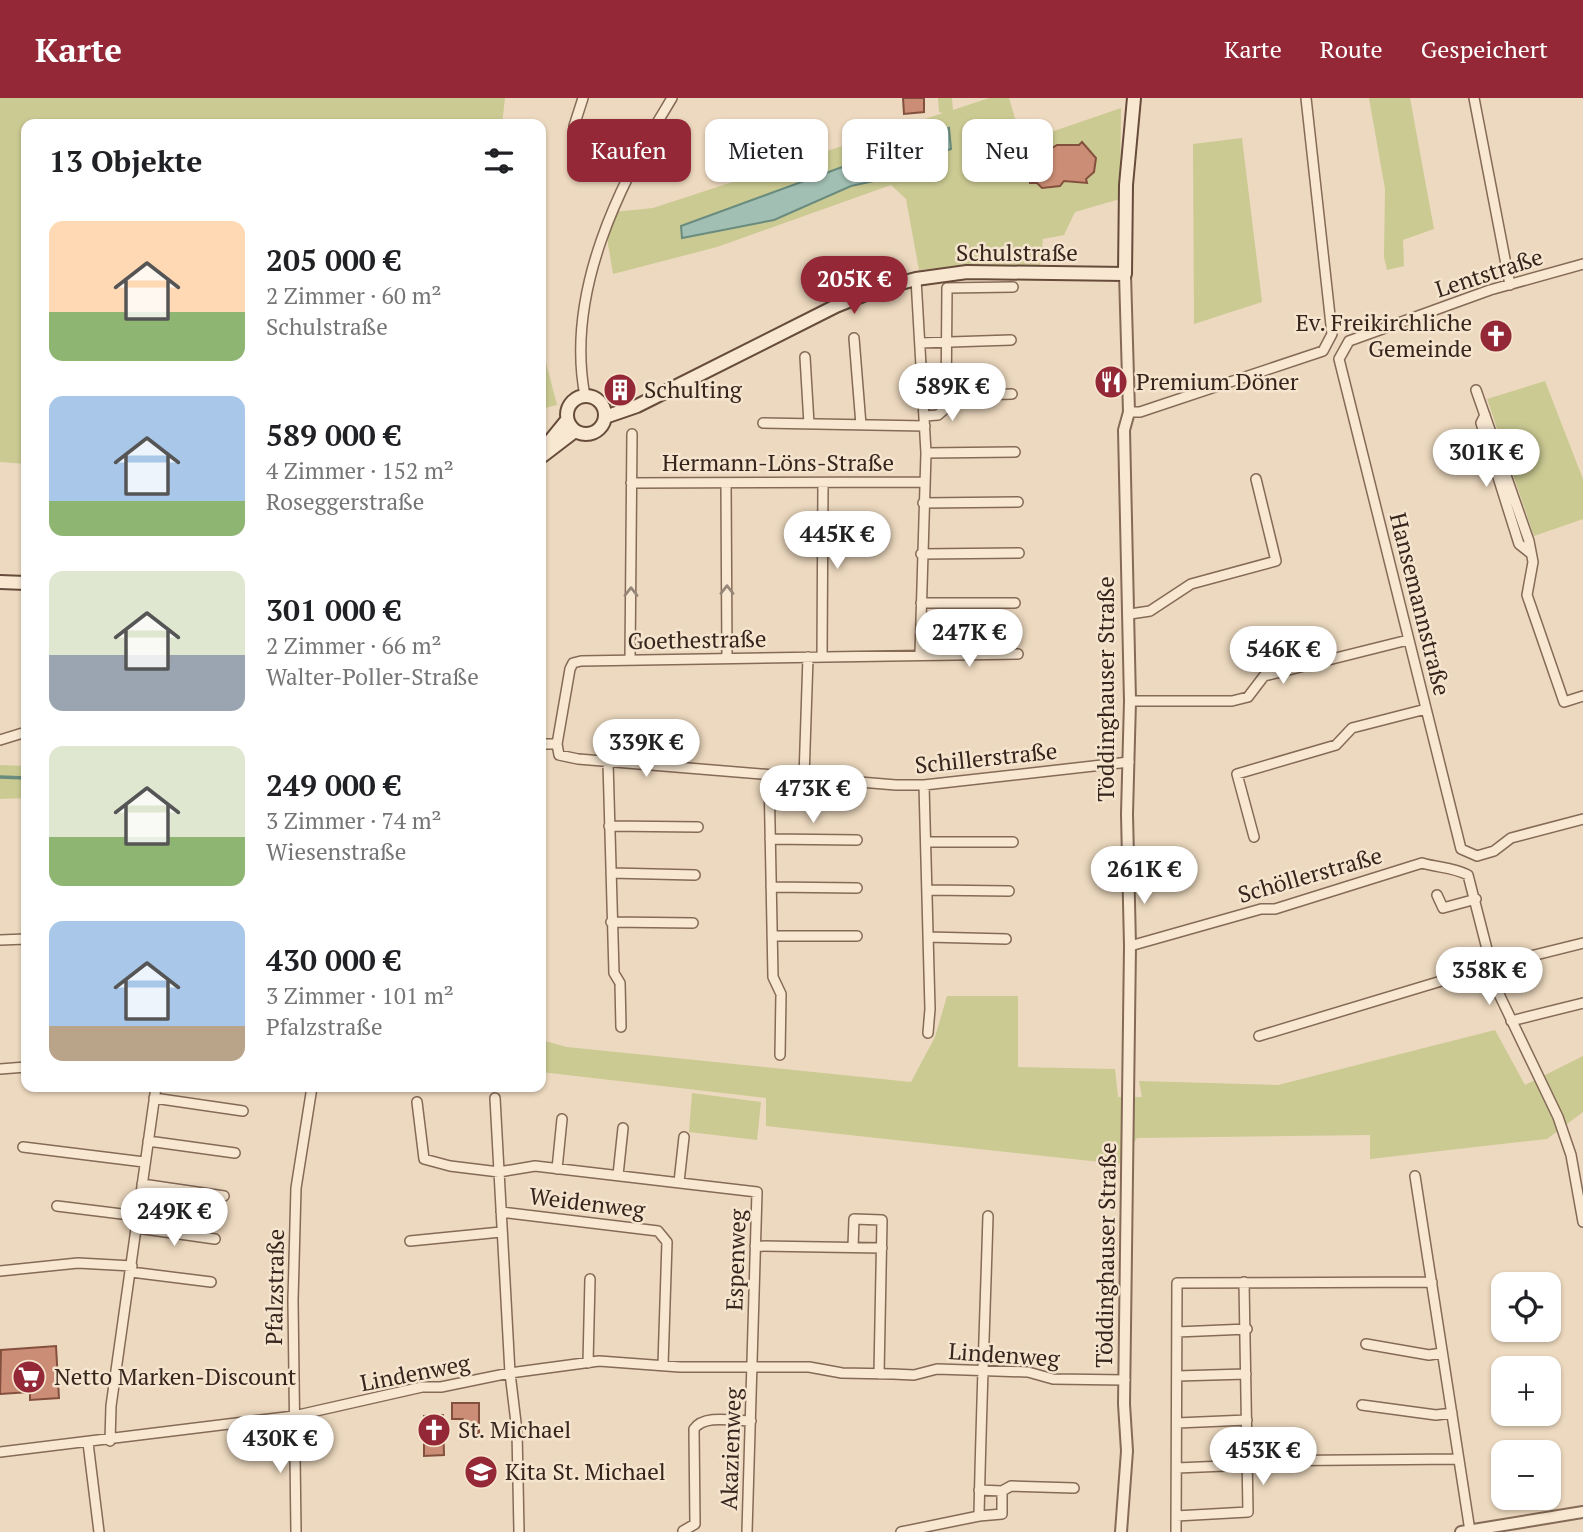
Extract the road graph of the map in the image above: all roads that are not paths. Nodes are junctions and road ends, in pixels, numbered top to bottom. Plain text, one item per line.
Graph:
1 (583, 98) edge
2 (672, 98) edge
3 (1134, 98) edge
4 (1306, 98) edge
5 (1475, 98) edge
6 (576, 119) edge
7 (1583, 264) edge
8 (1125, 274) junction
9 (916, 279) junction
10 (1510, 285) junction
11 (1013, 287) dead end
12 (854, 338) dead end
13 (1011, 340) dead end
14 (947, 341) junction
15 (920, 343) junction
16 (805, 357) dead end
17 (1339, 359) joint
18 (1476, 390) dead end
19 (1012, 394) dead end
20 (585, 396) junction
21 (948, 396) junction
22 (1129, 412) junction
23 (605, 417) junction
24 (925, 421) junction
25 (763, 423) dead end
26 (809, 424) junction
27 (571, 425) junction
28 (861, 425) junction
29 (632, 434) dead end
30 (546, 450) edge
31 (1015, 452) dead end
32 (926, 453) junction
33 (1256, 479) dead end
34 (925, 482) junction
35 (631, 483) junction
36 (726, 484) junction
37 (823, 484) junction
38 (1018, 502) dead end
39 (923, 503) junction
40 (1019, 552) dead end
41 (922, 554) junction
42 (0, 582) edge
43 (21, 583) edge
44 (921, 603) junction
45 (1015, 603) dead end
46 (1130, 614) junction
47 (1408, 639) junction
48 (920, 654) junction
49 (1018, 654) dead end
50 (808, 657) junction
51 (821, 657) junction
52 (727, 659) junction
53 (630, 660) junction
54 (1583, 696) edge
55 (1130, 701) junction
56 (1426, 709) junction
57 (21, 734) edge
58 (0, 740) edge
59 (546, 744) edge
60 (557, 744) junction
61 (608, 762) junction
62 (1129, 762) junction
63 (769, 775) junction
64 (804, 778) junction
65 (925, 785) junction
66 (1583, 818) edge
67 (610, 825) junction
68 (698, 827) dead end
69 (1254, 837) dead end
70 (770, 839) junction
71 (857, 840) dead end
72 (927, 842) junction
73 (1013, 842) dead end
74 (611, 873) junction
75 (695, 875) dead end
76 (771, 887) junction
77 (857, 888) dead end
78 (928, 890) junction
79 (1009, 891) dead end
80 (1437, 895) dead end
81 (1476, 899) junction
82 (611, 922) junction
83 (693, 923) dead end
84 (772, 936) junction
85 (857, 936) dead end
86 (928, 937) junction
87 (21, 939) edge
88 (1006, 939) dead end
89 (0, 940) edge
90 (1583, 943) edge
91 (1130, 946) junction
92 (1491, 966) junction
93 (1583, 1003) edge
94 (1511, 1021) junction
95 (621, 1027) dead end
96 (928, 1033) dead end
97 (1259, 1037) dead end
98 (780, 1055) dead end
99 (21, 1067) edge
100 (0, 1069) edge
101 (155, 1092) edge
102 (311, 1092) edge
103 (154, 1098) junction
104 (495, 1098) dead end
105 (417, 1102) dead end
106 (243, 1111) dead end
107 (562, 1119) dead end
108 (622, 1128) dead end
109 (684, 1137) dead end
110 (148, 1141) junction
111 (23, 1147) dead end
112 (234, 1153) dead end
113 (144, 1162) junction
114 (557, 1169) junction
115 (499, 1172) junction
116 (618, 1175) junction
117 (1415, 1176) dead end
118 (1580, 1180) edge
119 (679, 1182) junction
120 (142, 1184) junction
121 (224, 1196) dead end
122 (57, 1206) dead end
123 (501, 1212) junction
124 (138, 1216) junction
125 (988, 1216) dead end
126 (1583, 1222) edge
127 (136, 1228) junction
128 (501, 1232) junction
129 (215, 1239) dead end
130 (410, 1241) dead end
131 (755, 1246) junction
132 (853, 1247) junction
133 (882, 1248) junction
134 (131, 1269) junction
135 (0, 1270) edge
136 (590, 1279) dead end
137 (211, 1282) dead end
138 (1244, 1282) junction
139 (1432, 1282) junction
140 (1247, 1329) junction
141 (1177, 1332) junction
142 (1366, 1344) dead end
143 (1443, 1353) junction
144 (588, 1363) junction
145 (663, 1365) junction
146 (753, 1367) junction
147 (984, 1371) junction
148 (510, 1373) junction
149 (879, 1374) junction
150 (1246, 1374) junction
151 (1177, 1376) junction
152 (1125, 1380) junction
153 (1362, 1405) dead end
154 (1452, 1413) junction
155 (294, 1416) junction
156 (1247, 1420) junction
157 (751, 1422) junction
158 (1177, 1423) junction
159 (110, 1441) junction
160 (88, 1443) junction
161 (0, 1452) edge
162 (1459, 1459) junction
163 (1248, 1463) junction
164 (1177, 1468) junction
165 (1073, 1488) dead end
166 (979, 1490) junction
167 (1002, 1491) junction
168 (1583, 1512) edge
169 (979, 1516) junction
170 (1176, 1516) junction
171 (683, 1531) edge
172 (1465, 1531) edge
173 (99, 1532) edge
174 (296, 1532) edge
175 (519, 1532) edge
176 (747, 1532) edge
177 (901, 1532) edge
178 (1121, 1532) edge
179 (1177, 1532) edge

1 - 6 street
2 - 20 street
3 - 8 main road, Töddinghauser Straße
4 - 22 street
5 - 10 street
7 - 10 street, Lentstraße
8 - 9 main road, Schulstraße
8 - 22 street, Töddinghauser Straße
9 - 15 street
9 - 23 main road, Schulstraße
10 - 17 street, Lentstraße
11 - 14 street
12 - 28 street
13 - 14 street
14 - 15 street
14 - 21 street
15 - 24 street
16 - 26 street
17 - 47 street, Hansemannstraße
18 - 54 street
19 - 21 street
20 - 23 main road
20 - 27 main road
21 - 24 street
22 - 46 street, Töddinghauser Straße
23 - 27 main road
24 - 28 street
24 - 32 street
25 - 26 street
26 - 28 street
27 - 30 main road
29 - 35 street, Hermann-Löns-Straße
31 - 32 street
32 - 34 street
33 - 46 street
34 - 37 street, Hermann-Löns-Straße
34 - 39 street
35 - 36 street, Hermann-Löns-Straße
53 -> 35 street, Hermann-Löns-Straße
36 - 37 street, Hermann-Löns-Straße
52 -> 36 street
37 - 51 street
38 - 39 street
39 - 41 street
40 - 41 street
41 - 44 street
42 - 43 main road
44 - 45 street
44 - 48 street
46 - 55 street, Töddinghauser Straße
47 - 55 street
47 - 56 street, Hansemannstraße
48 - 49 street, Goethestraße
48 - 51 street, Goethestraße
50 - 51 street, Goethestraße
50 - 52 street, Goethestraße
50 - 64 street
52 - 53 street, Goethestraße
53 - 60 street, Goethestraße
55 - 62 street, Töddinghauser Straße
56 - 66 street, Hansemannstraße
56 - 69 street
57 - 58 street
59 - 60 street
60 - 61 street, Schillerstraße
61 - 63 street, Schillerstraße
61 - 67 street
62 - 65 street, Schillerstraße
62 - 91 street, Töddinghauser Straße
63 - 64 street, Schillerstraße
63 - 70 street
64 - 65 street, Schillerstraße
65 - 72 street
67 - 68 street
67 - 74 street
70 - 71 street
70 - 76 street
72 - 73 street
72 - 78 street
74 - 75 street
74 - 82 street
76 - 77 street
76 - 84 street
78 - 79 street
78 - 86 street
80 - 81 street
81 - 91 street, Schöllerstraße
81 - 92 street
82 - 83 street
82 - 95 street
84 - 85 street
84 - 98 street
86 - 88 street
86 - 96 street
87 - 89 street
90 - 92 street
91 - 152 street, Töddinghauser Straße
92 - 94 street
92 - 97 street
93 - 94 street
94 - 118 street
99 - 100 street
101 - 103 street
102 - 155 street, Pfalzstraße
103 - 106 street
103 - 110 street
104 - 115 street
105 - 115 street, Espenweg
107 - 114 street
108 - 116 street
109 - 119 street
110 - 112 street
110 - 113 street
111 - 113 street
113 - 120 street
114 - 115 street, Espenweg
114 - 116 street, Espenweg
115 - 123 street
116 - 119 street, Espenweg
117 - 139 street
118 - 126 street
119 - 131 street, Espenweg
120 - 121 street
120 - 124 street
122 - 124 street
123 - 128 street
123 - 145 street, Weidenweg
124 - 127 street
125 - 147 street
127 - 129 street
127 - 134 street
128 - 130 street
128 - 148 street
131 - 132 street
131 - 146 street, Espenweg
132 - 133 street
132 - 133 street
133 - 149 street
134 - 135 street
134 - 137 street
134 - 159 street
136 - 144 street
138 - 139 street
138 - 140 street
138 - 141 street
139 - 143 street
140 - 141 street
140 - 150 street
141 - 151 street
142 - 143 street
143 - 154 street
144 - 145 street, Lindenweg
144 - 148 street, Lindenweg
145 - 146 street, Lindenweg
146 - 149 street, Lindenweg
146 - 157 street, Akazienweg
147 - 149 street, Lindenweg
147 - 152 street, Lindenweg
147 - 166 street
148 - 155 street, Lindenweg
148 - 175 street
150 - 151 street
150 - 156 street
151 - 158 street
152 - 178 street, Töddinghauser Straße
153 - 154 street
154 - 162 street
155 - 159 street, Lindenweg
155 - 174 street, Pfalzstraße
156 - 158 street
156 - 163 street
157 - 171 street
157 - 176 street, Akazienweg
158 - 164 street
159 - 160 street, Lindenweg
160 - 161 street, Lindenweg
160 - 173 street
162 - 163 street
162 - 172 street
163 - 164 street
163 - 170 street
164 - 170 street
165 - 167 street
166 - 167 street
166 - 169 street
167 - 169 street
168 - 172 street
169 - 177 street
170 - 179 street

